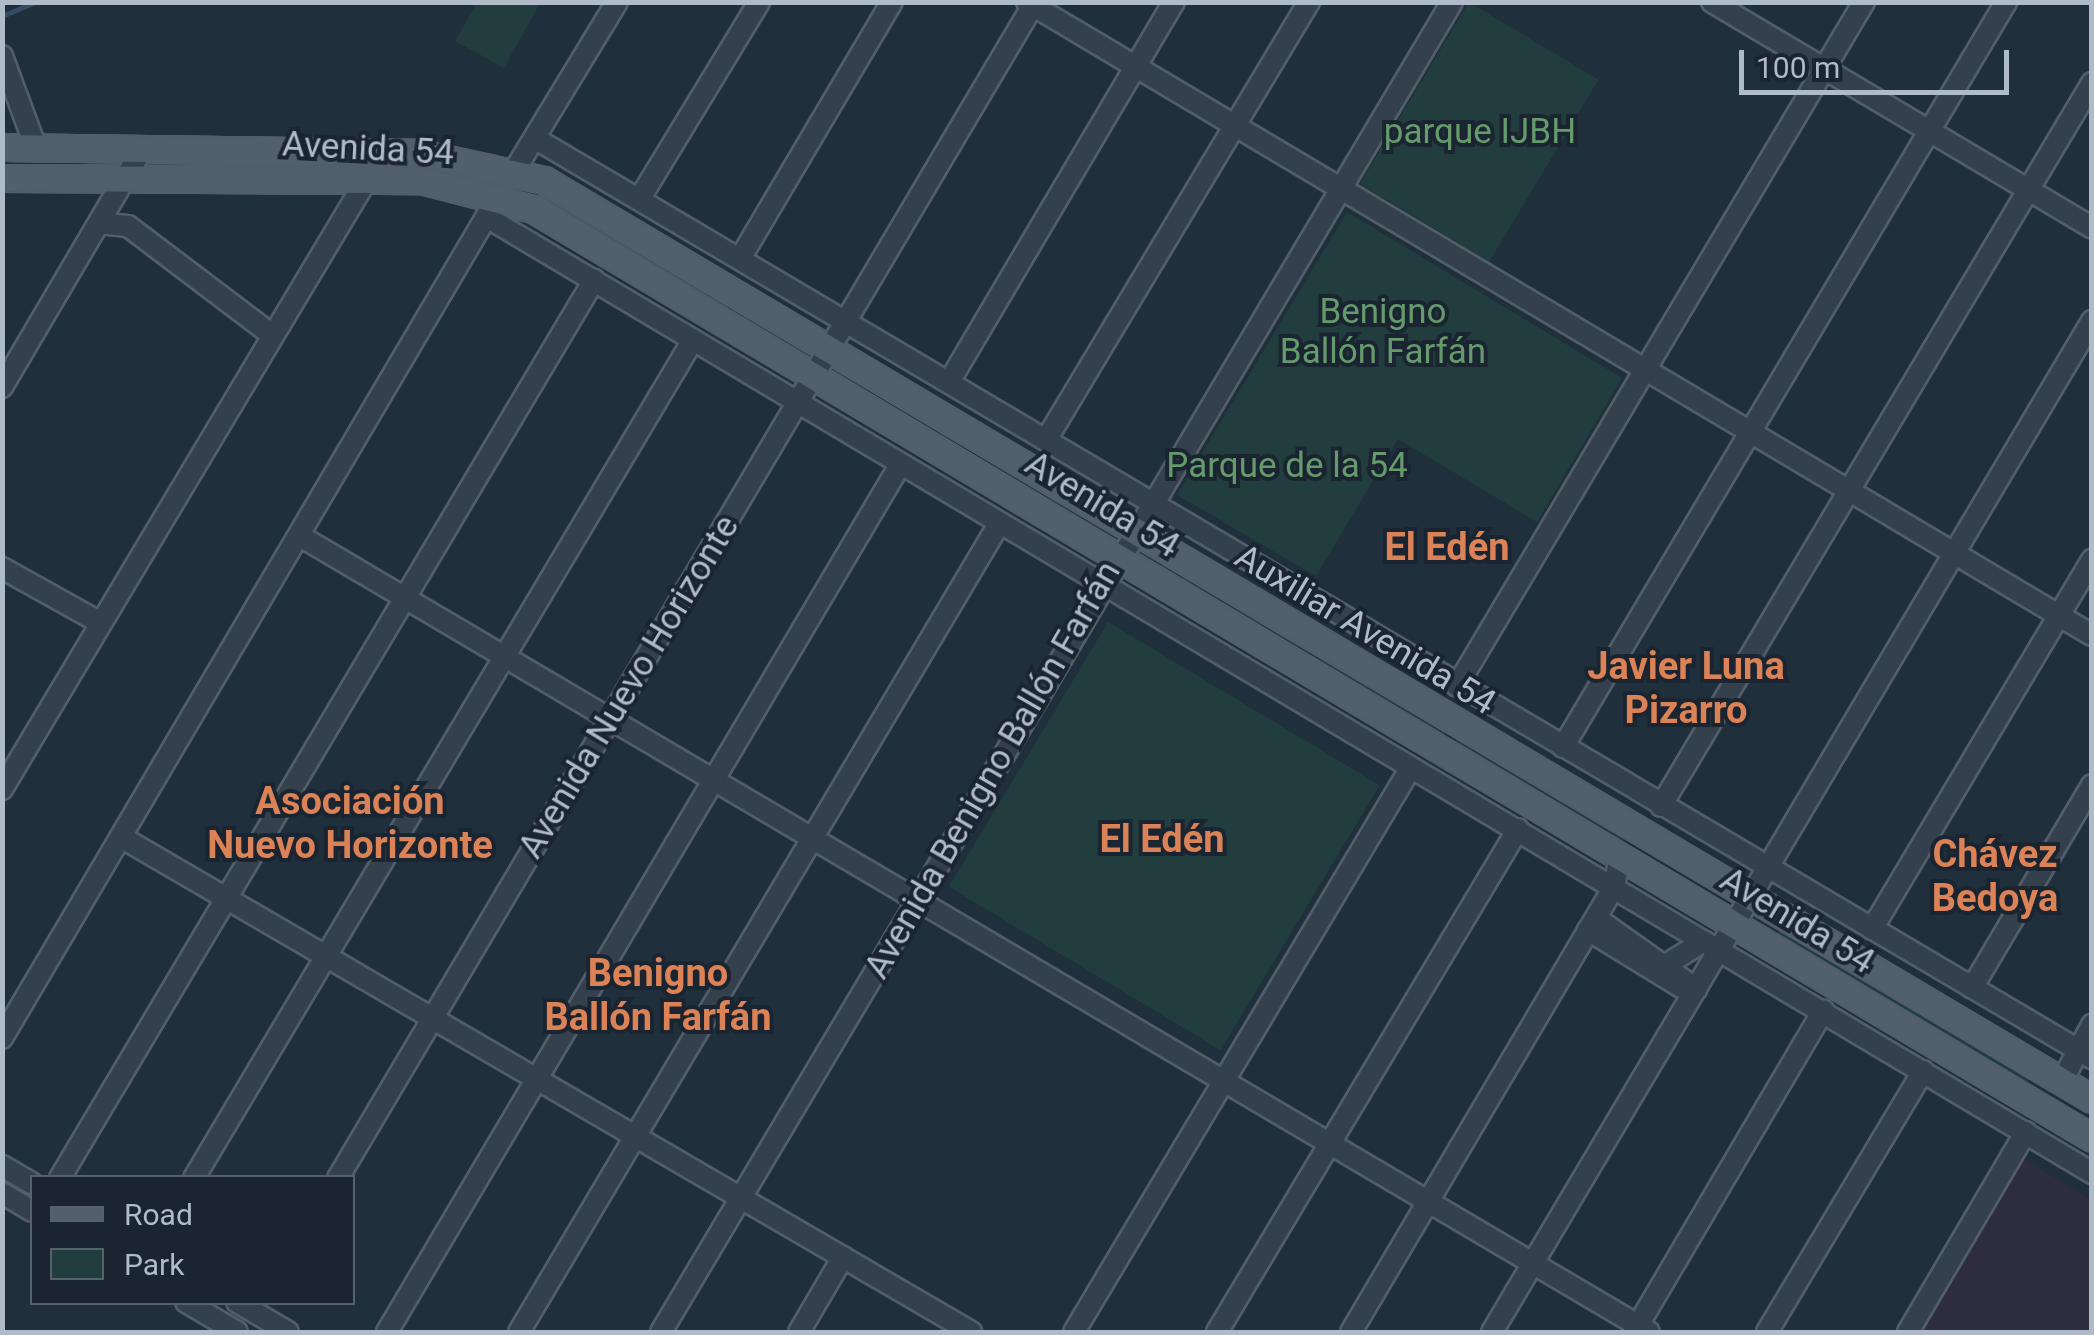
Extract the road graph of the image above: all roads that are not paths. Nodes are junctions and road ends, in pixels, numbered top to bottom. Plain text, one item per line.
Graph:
1 (618, 2) edge
2 (759, 2) edge
3 (892, 2) edge
4 (1174, 2) edge
5 (1309, 2) edge
6 (1452, 2) edge
7 (1864, 2) edge
8 (2006, 2) edge
9 (1032, 4) edge
10 (1719, 4) edge
11 (2, 56) edge
12 (1136, 66) junction
13 (1824, 70) junction
14 (2092, 84) edge
15 (1235, 127) junction
16 (1928, 133) junction
17 (536, 139) junction
18 (2, 148) edge
19 (36, 148) junction
20 (142, 149) junction
21 (516, 168) junction
22 (2, 178) edge
23 (132, 178) junction
24 (367, 179) junction
25 (1341, 190) junction
26 (2027, 190) junction
27 (640, 198) junction
28 (491, 206) junction
29 (106, 224) junction
30 (2092, 228) edge
31 (741, 258) junction
32 (594, 280) junction
33 (846, 320) junction
34 (2092, 321) edge
35 (272, 335) junction
36 (694, 340) junction
37 (828, 348) junction
38 (1645, 372) junction
39 (813, 373) junction
40 (949, 382) junction
41 (2, 388) edge
42 (797, 402) junction
43 (1748, 432) junction
44 (1046, 440) junction
45 (900, 464) junction
46 (1848, 491) junction
47 (1150, 503) junction
48 (999, 524) junction
49 (1134, 530) junction
50 (300, 536) junction
51 (1954, 554) junction
52 (1119, 556) junction
53 (2092, 560) edge
54 (2, 568) edge
55 (1102, 586) junction
56 (405, 597) junction
57 (2058, 616) junction
58 (101, 623) junction
59 (2092, 635) edge
60 (504, 656) junction
61 (1457, 686) junction
62 (612, 715) junction
63 (1563, 747) junction
64 (1410, 769) junction
65 (717, 778) junction
66 (2092, 785) edge
67 (2, 789) edge
68 (1661, 806) junction
69 (1518, 829) junction
70 (812, 836) junction
71 (121, 837) junction
72 (1620, 856) junction
73 (1766, 868) junction
74 (1620, 891) junction
75 (1748, 896) junction
76 (226, 898) junction
77 (919, 898) junction
78 (1733, 923) junction
79 (1592, 924) junction
80 (1872, 929) junction
81 (1625, 936) junction
82 (1712, 945) junction
83 (327, 957) junction
84 (1668, 963) junction
85 (1972, 988) junction
86 (1695, 992) junction
87 (1823, 1012) junction
88 (433, 1017) junction
89 (2092, 1026) edge
90 (2, 1038) edge
91 (2084, 1054) edge
92 (1923, 1071) junction
93 (539, 1077) junction
94 (1224, 1082) junction
95 (2062, 1082) junction
96 (2092, 1099) edge
97 (2026, 1132) junction
98 (637, 1135) junction
99 (2092, 1138) edge
100 (1328, 1145) junction
101 (2, 1166) edge
102 (2092, 1173) edge
103 (62, 1175) edge
104 (196, 1175) edge
105 (340, 1175) edge
106 (30, 1182) edge
107 (2, 1194) edge
108 (742, 1196) junction
109 (1426, 1203) junction
110 (30, 1210) edge
111 (843, 1257) junction
112 (1532, 1265) junction
113 (191, 1305) edge
114 (256, 1316) edge
115 (940, 1325) edge
116 (1640, 1330) edge
117 (237, 1332) edge
118 (288, 1332) edge
119 (387, 1332) edge
120 (518, 1332) edge
121 (661, 1332) edge
122 (798, 1332) edge
123 (971, 1332) edge
124 (1074, 1332) edge
125 (1217, 1332) edge
126 (1351, 1332) edge
127 (1492, 1332) edge
128 (1767, 1332) edge
129 (1908, 1332) edge

1 - 17 street
2 - 27 street
3 - 31 street
4 - 12 street
5 - 15 street
6 - 25 street, Avenida Benigno Ballón Farfán
7 - 13 street
8 - 16 street
9 - 12 street
9 - 33 street
10 - 13 street
11 - 19 street
12 - 15 street
12 - 40 street
13 - 16 street
13 - 38 street
14 - 26 street
15 - 25 street
15 - 44 street
16 - 26 street
16 - 43 street
17 - 21 street
17 - 27 street, Auxiliar Avenida 54
18 - 19 main road, Avenida 54
19 - 20 main road, Avenida 54
20 - 21 main road, Avenida 54
20 - 23 street
21 - 37 main road, Avenida 54
22 - 23 main road, Avenida 54
23 - 24 main road, Avenida 54
23 - 29 street
24 - 28 main road, Avenida 54
24 - 35 street
25 - 38 street
25 - 47 street, Avenida Benigno Ballón Farfán
26 - 30 street
26 - 46 street
27 - 31 street, Auxiliar Avenida 54
28 - 32 street
28 - 39 main road, Avenida 54
28 - 50 street
29 - 35 street
29 - 41 street
31 - 33 street, Auxiliar Avenida 54
32 - 36 street
32 - 56 street
33 - 37 street, Avenida Nuevo Horizonte
33 - 40 street, Auxiliar Avenida 54
34 - 51 street
35 - 58 street
36 - 42 street
36 - 60 street
37 - 39 street, Avenida Nuevo Horizonte
37 - 49 main road, Avenida 54
38 - 43 street
38 - 61 street
39 - 42 street, Avenida Nuevo Horizonte
39 - 52 main road, Avenida 54
40 - 44 street, Auxiliar Avenida 54
42 - 45 street
42 - 62 street, Avenida Nuevo Horizonte
43 - 46 street
43 - 63 street
44 - 47 street, Auxiliar Avenida 54
45 - 48 street
45 - 65 street
46 - 51 street
46 - 68 street
47 - 49 street, Avenida Benigno Ballón Farfán
47 - 61 street, Auxiliar Avenida 54
48 - 55 street
48 - 70 street
49 - 52 street, Avenida Benigno Ballón Farfán
49 - 75 main road, Avenida 54
50 - 56 street
50 - 71 street
51 - 57 street
51 - 73 street
52 - 55 street, Avenida Benigno Ballón Farfán
52 - 72 main road, Avenida 54
53 - 57 street
54 - 58 street
55 - 64 street
55 - 77 street, Avenida Benigno Ballón Farfán
56 - 60 street
56 - 76 street
57 - 59 street
57 - 80 street
58 - 67 street
60 - 62 street
60 - 83 street
61 - 63 street, Auxiliar Avenida 54
62 - 65 street
62 - 88 street, Avenida Nuevo Horizonte
63 - 68 street, Auxiliar Avenida 54
64 - 69 street
64 - 94 street
65 - 70 street
65 - 93 street
66 - 85 street
68 - 73 street, Auxiliar Avenida 54
69 - 74 street
69 - 100 street
70 - 77 street
70 - 98 street
71 - 76 street
71 - 90 street
72 - 74 street
72 - 78 main road, Avenida 54
73 - 75 street
73 - 80 street, Auxiliar Avenida 54
74 - 79 street
74 - 81 street
74 - 82 street
75 - 78 street
75 - 95 main road, Avenida 54
76 - 83 street
76 - 103 street
77 - 94 street
77 - 108 street, Avenida Benigno Ballón Farfán
78 - 82 street
78 - 99 main road, Avenida 54
79 - 81 street
79 - 86 street
79 - 109 street
80 - 85 street, Auxiliar Avenida 54
81 - 84 street
82 - 84 street
82 - 86 street
82 - 87 street
83 - 88 street
83 - 104 street
84 - 86 street
85 - 91 street, Auxiliar Avenida 54
86 - 112 street
87 - 92 street
87 - 116 street
88 - 93 street
88 - 105 street, Avenida Nuevo Horizonte
89 - 91 street
91 - 95 street
92 - 97 street
92 - 128 street
93 - 98 street
93 - 119 street
94 - 100 street
94 - 124 street
95 - 96 main road, Avenida 54
97 - 102 street
97 - 129 street
98 - 108 street
98 - 120 street
100 - 109 street
100 - 125 street
101 - 106 street
107 - 110 street
108 - 111 street
108 - 121 street, Avenida Benigno Ballón Farfán
109 - 112 street
109 - 126 street
111 - 115 street
111 - 122 street
112 - 116 street
112 - 127 street
113 - 117 street
114 - 118 street
115 - 123 street

